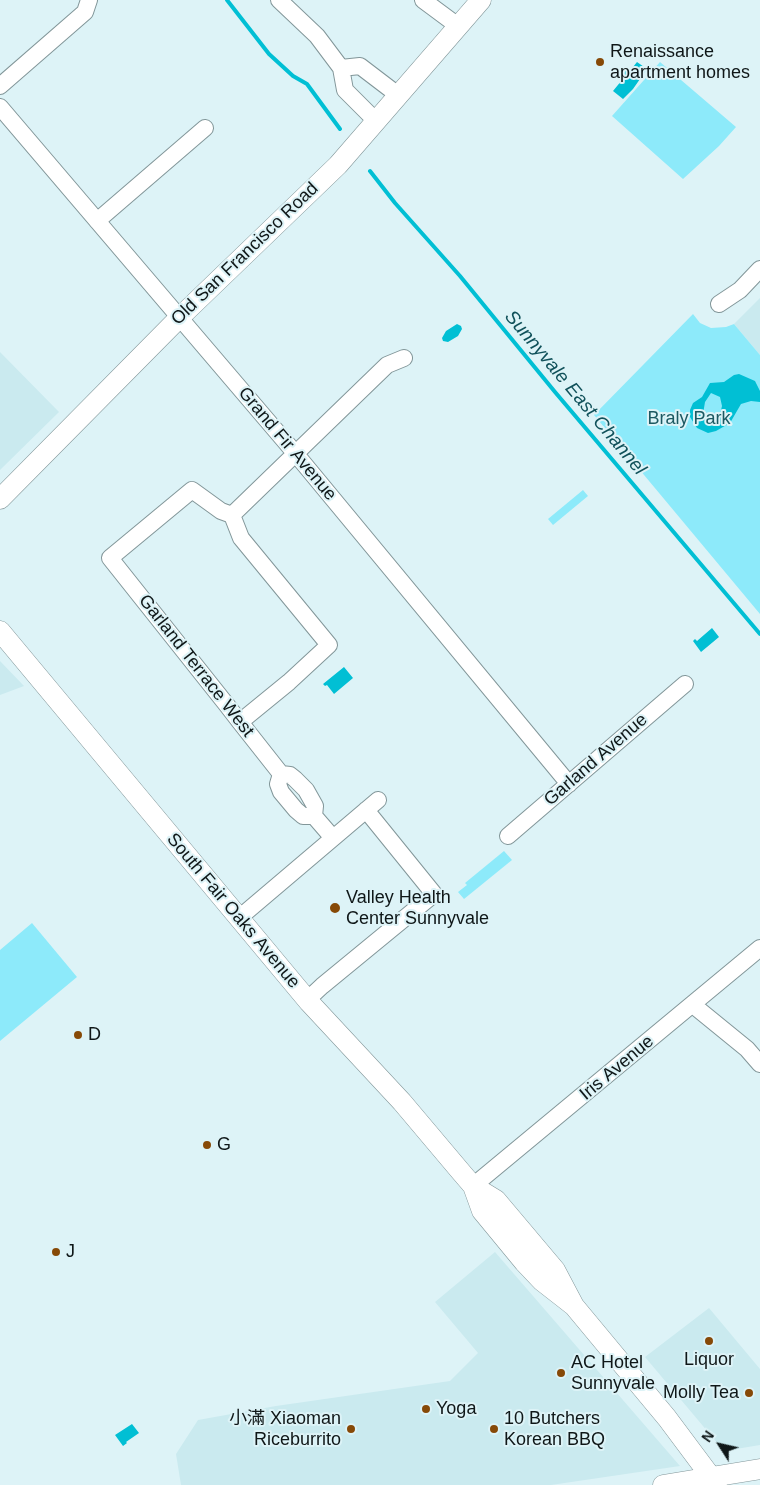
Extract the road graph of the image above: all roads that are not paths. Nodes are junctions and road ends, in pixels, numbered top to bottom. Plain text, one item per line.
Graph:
1 (89, 0) edge
2 (279, 0) edge
3 (423, 0) edge
4 (481, 0) edge
5 (458, 26) junction
6 (342, 68) junction
7 (0, 86) edge
8 (398, 95) junction
9 (0, 107) edge
10 (376, 121) junction
11 (206, 128) dead end
12 (97, 221) junction
13 (760, 269) edge
14 (719, 304) dead end
15 (180, 318) junction
16 (404, 358) dead end
17 (296, 453) junction
18 (0, 499) edge
19 (232, 515) junction
20 (0, 631) edge
21 (685, 684) dead end
22 (240, 722) junction
23 (569, 784) junction
24 (508, 836) dead end
25 (333, 838) junction
26 (239, 918) junction
27 (760, 948) edge
28 (307, 1000) junction
29 (693, 1004) junction
30 (760, 1064) edge
31 (473, 1186) junction
32 (760, 1469) edge
33 (714, 1481) edge
34 (663, 1485) edge

1 - 7 street
2 - 6 street
3 - 5 street
4 - 5 main road, Old San Francisco Road
5 - 8 main road, Old San Francisco Road
6 - 8 street
6 - 10 street
8 - 10 main road, Old San Francisco Road
9 - 12 street, Grand Fir Avenue
10 - 15 main road, Old San Francisco Road
11 - 12 street
12 - 15 street, Grand Fir Avenue
13 - 14 street
15 - 17 street, Grand Fir Avenue
15 - 18 main road, Old San Francisco Road
16 - 17 street
17 - 19 street
17 - 23 street, Grand Fir Avenue
19 - 22 street
19 - 22 street, Garland Terrace West
20 - 26 main road, South Fair Oaks Avenue
21 - 23 street, Garland Avenue
22 - 25 street, Garland Terrace West
23 - 24 street, Garland Avenue
25 - 26 street
25 - 28 street
26 - 28 main road, South Fair Oaks Avenue
27 - 29 street, Iris Avenue
28 - 31 main road, South Fair Oaks Avenue
29 - 30 street
29 - 31 street, Iris Avenue
31 - 33 main road, South Fair Oaks Avenue
32 - 33 main road
33 - 34 main road

